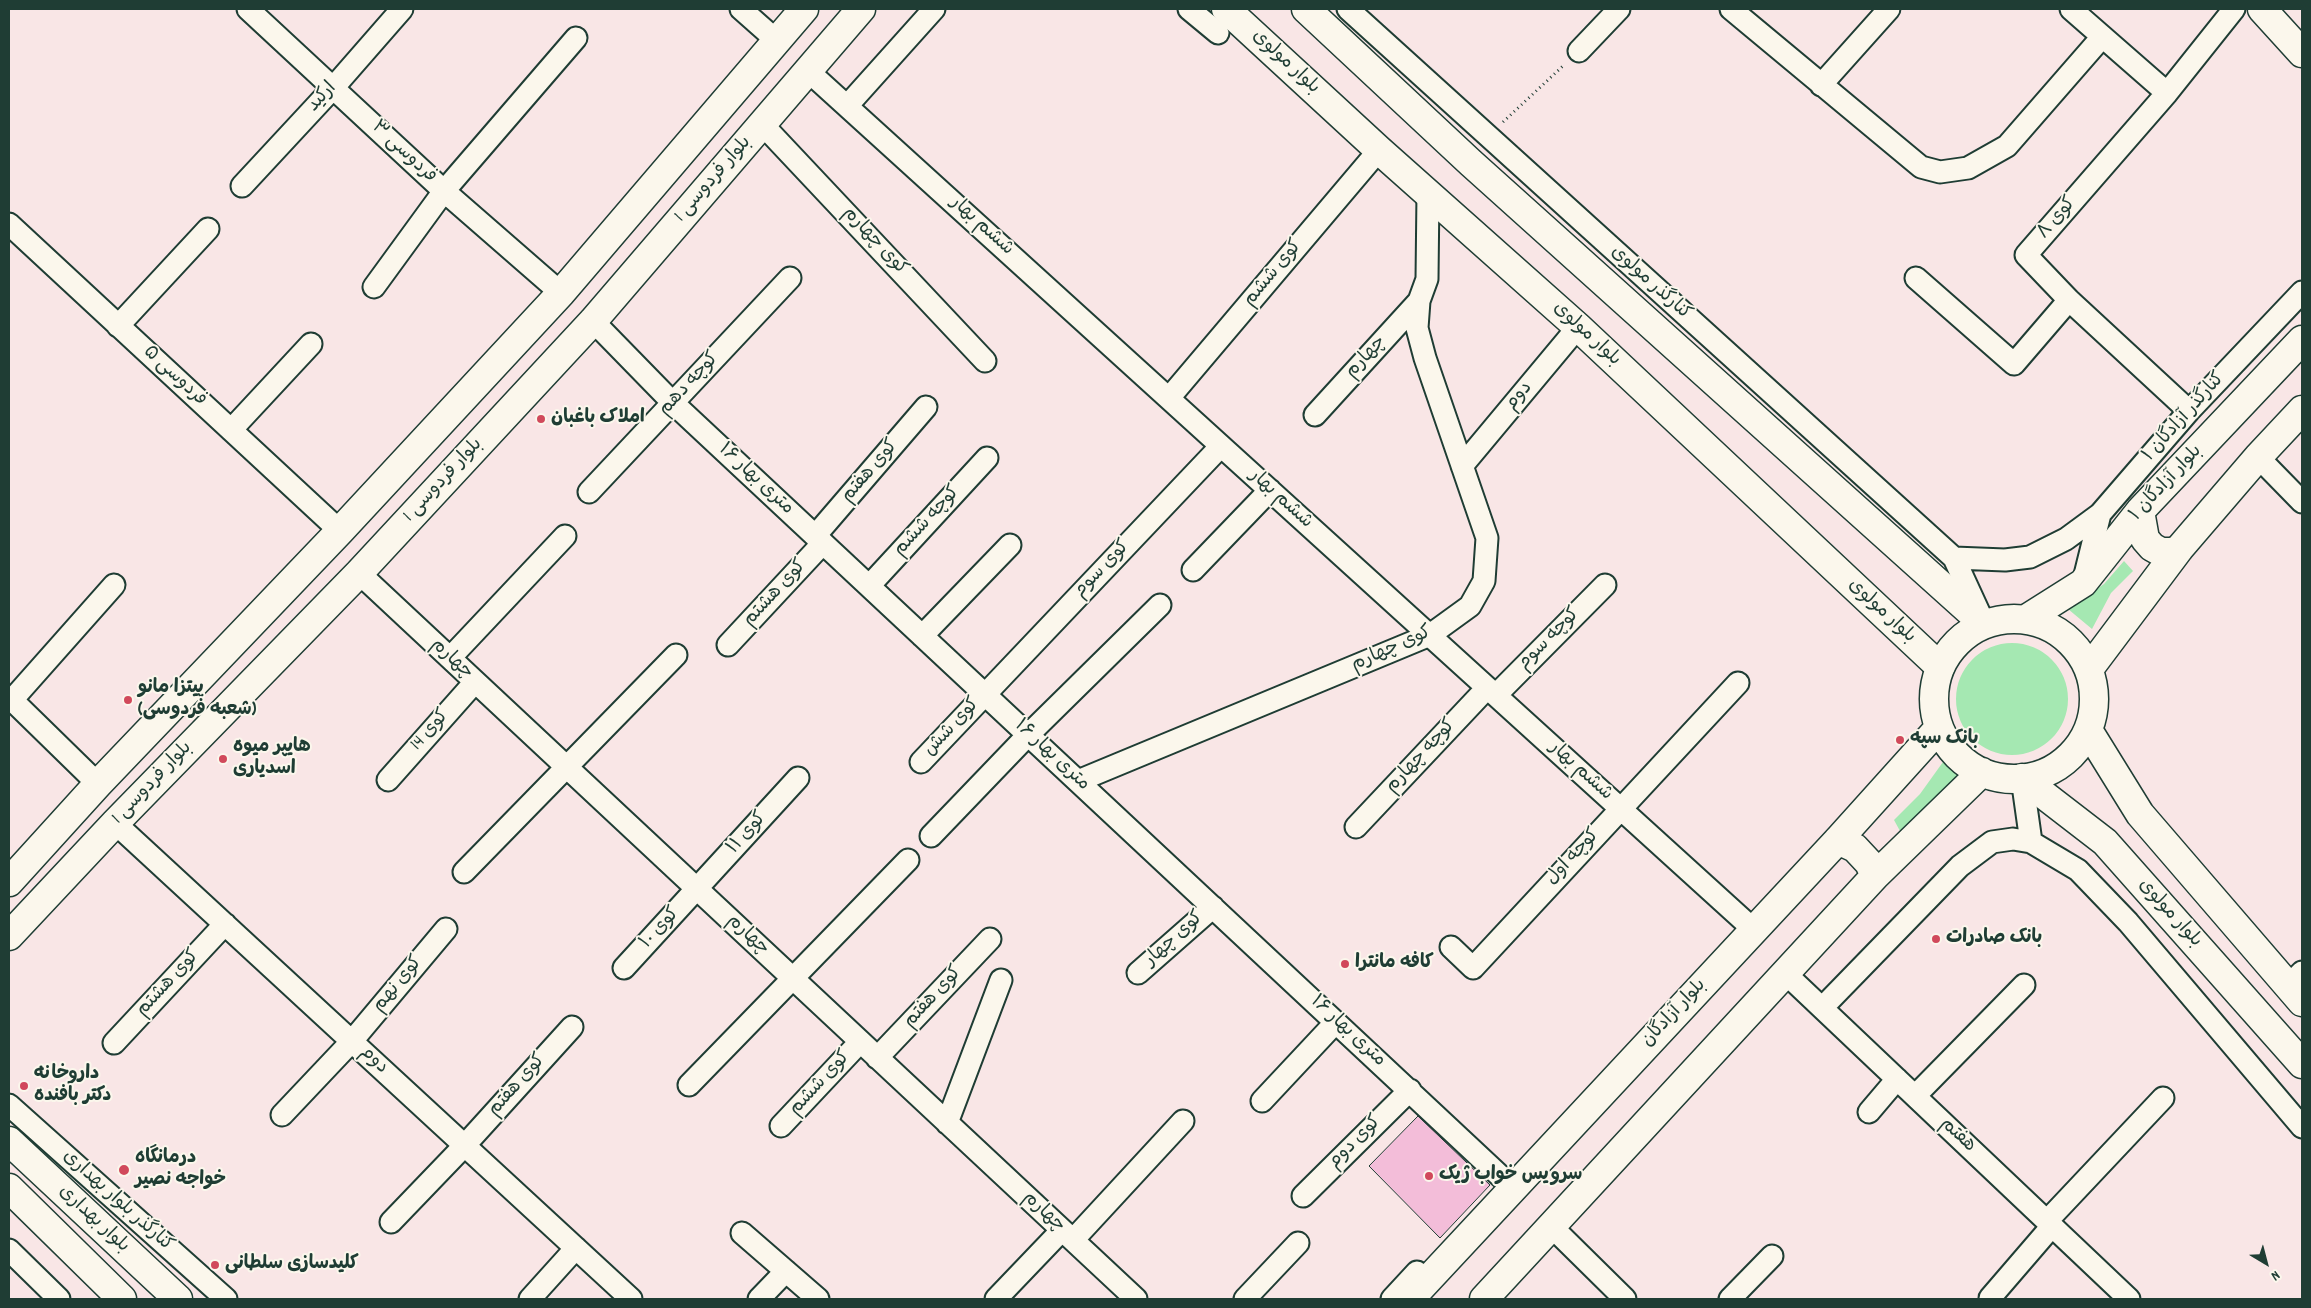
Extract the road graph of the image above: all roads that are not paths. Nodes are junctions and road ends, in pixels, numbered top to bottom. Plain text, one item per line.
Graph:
1 (248, 9) edge
2 (402, 9) edge
3 (741, 9) edge
4 (804, 9) edge
5 (861, 9) edge
6 (934, 9) edge
7 (1189, 9) edge
8 (1306, 9) edge
9 (1348, 9) edge
10 (1619, 9) edge
11 (1731, 9) edge
12 (1889, 9) edge
13 (2070, 9) edge
14 (2234, 9) edge
15 (2262, 9) edge
16 (1222, 21) edge
17 (2102, 36) junction
18 (576, 38) dead end
19 (776, 40) junction
20 (1579, 51) road end
21 (2302, 53) edge
22 (808, 70) junction
23 (1821, 86) junction
24 (333, 88) junction
25 (2167, 93) junction
26 (848, 106) junction
27 (762, 124) junction
28 (1379, 150) junction
29 (242, 186) dead end
30 (444, 192) junction
31 (1428, 193) junction
32 (9, 224) edge
33 (208, 229) dead end
34 (790, 278) dead end
35 (1916, 278) dead end
36 (374, 288) dead end
37 (2302, 292) edge
38 (561, 293) junction
39 (2069, 300) junction
40 (1419, 302) junction
41 (593, 321) junction
42 (118, 326) junction
43 (1578, 327) junction
44 (2302, 340) edge
45 (311, 344) dead end
46 (985, 361) dead end
47 (1169, 398) junction
48 (673, 403) junction
49 (926, 407) dead end
50 (2302, 410) edge
51 (2189, 411) junction
52 (1315, 415) dead end
53 (231, 430) junction
54 (1221, 446) junction
55 (2258, 456) junction
56 (987, 458) dead end
57 (1462, 466) junction
58 (1270, 490) junction
59 (589, 492) dead end
60 (2302, 502) edge
61 (2140, 511) junction
62 (2100, 514) junction
63 (340, 531) junction
64 (565, 536) dead end
65 (819, 540) junction
66 (1010, 545) dead end
67 (2180, 549) junction
68 (1954, 558) junction
69 (1193, 570) dead end
70 (359, 573) junction
71 (2083, 583) junction
72 (114, 585) dead end
73 (1604, 585) dead end
74 (869, 586) junction
75 (1160, 605) dead end
76 (2026, 619) junction
77 (1984, 624) junction
78 (1430, 635) junction
79 (922, 636) junction
80 (728, 645) dead end
81 (676, 655) dead end
82 (450, 658) junction
83 (1940, 667) junction
84 (2088, 669) junction
85 (475, 682) junction
86 (1738, 683) dead end
87 (1491, 691) junction
88 (985, 694) junction
89 (10, 699) edge
90 (1939, 728) junction
91 (2088, 730) junction
92 (1027, 736) junction
93 (921, 762) dead end
94 (566, 767) junction
95 (1982, 772) junction
96 (798, 778) dead end
97 (2022, 778) junction
98 (388, 780) dead end
99 (1078, 781) junction
100 (98, 784) junction
101 (1620, 808) junction
102 (115, 823) junction
103 (1356, 827) dead end
104 (931, 836) dead end
105 (1838, 840) junction
106 (2032, 842) junction
107 (2167, 844) junction
108 (908, 860) dead end
109 (464, 872) dead end
110 (2134, 874) junction
111 (1875, 876) junction
112 (9, 882) edge
113 (697, 890) junction
114 (1213, 907) junction
115 (225, 924) junction
116 (15, 926) edge
117 (446, 929) dead end
118 (1753, 929) junction
119 (990, 939) dead end
120 (1451, 947) dead end
121 (624, 968) dead end
122 (1138, 973) dead end
123 (1785, 973) junction
124 (792, 979) junction
125 (1001, 980) dead end
126 (2024, 985) dead end
127 (2298, 987) edge
128 (1822, 1008) junction
129 (1336, 1022) junction
130 (572, 1026) dead end
131 (352, 1041) junction
132 (860, 1042) junction
133 (114, 1043) dead end
134 (877, 1058) junction
135 (2302, 1064) edge
136 (1897, 1079) junction
137 (690, 1085) dead end
138 (1410, 1090) junction
139 (1915, 1096) junction
140 (2163, 1098) dead end
141 (1262, 1101) dead end
142 (9, 1105) edge
143 (1869, 1112) dead end
144 (282, 1115) dead end
145 (1182, 1121) dead end
146 (947, 1123) junction
147 (781, 1126) dead end
148 (2302, 1127) edge
149 (9, 1141) edge
150 (465, 1145) junction
151 (1509, 1183) junction
152 (9, 1188) edge
153 (1303, 1196) dead end
154 (391, 1222) dead end
155 (2049, 1224) junction
156 (1551, 1226) junction
157 (742, 1233) dead end
158 (1067, 1235) junction
159 (1298, 1243) dead end
160 (576, 1248) junction
161 (9, 1250) edge
162 (1772, 1256) dead end
163 (786, 1272) junction
164 (1990, 1298) dead end
165 (59, 1299) edge
166 (122, 1299) edge
167 (178, 1299) edge
168 (226, 1299) edge
169 (530, 1299) edge
170 (631, 1299) edge
171 (759, 1299) edge
172 (818, 1299) edge
173 (996, 1299) edge
174 (1136, 1299) edge
175 (1245, 1299) edge
176 (1392, 1299) edge
177 (1410, 1299) edge
178 (1484, 1299) edge
179 (1625, 1299) edge
180 (1730, 1299) edge
181 (2129, 1299) edge

1 - 24 street, فردوسی ۳
2 - 24 street, ارکید
3 - 19 street
4 - 19 main road, بلوار فردوسی 1
5 - 22 main road, بلوار فردوسی 1
6 - 26 street
7 - 16 street
8 - 77 main road
9 - 68 street, کنارگذر مولوی
10 - 20 street
11 - 23 street
12 - 23 street
13 - 17 street
14 - 25 street, کوی ۸
15 - 21 main road
16 - 28 main road, بلوار مولوی
17 - 23 street
17 - 25 street
18 - 30 street
19 - 38 main road, بلوار فردوسی 1
22 - 26 street, ششم بهار
22 - 27 main road, بلوار فردوسی 1
24 - 29 street, ارکید
24 - 30 street, فردوسی ۳
25 - 39 street, کوی ۸
26 - 47 street, ششم بهار
27 - 41 main road, بلوار فردوسی 1
27 - 46 street, کوی چهارم
28 - 31 main road, بلوار مولوی
28 - 47 street, کوی ششم
30 - 36 street
30 - 38 street, فردوسی ۳
31 - 40 street, کوی چهارم
31 - 43 main road, بلوار مولوی
32 - 42 street, فردوسی ۵
33 - 42 street
34 - 48 street, کوچه دهم
35 - 39 street
37 - 51 street, کنارگذر آزادگان ۱
38 - 41 main road
38 - 63 main road, بلوار فردوسی 1
39 - 51 street, کوی ۸
40 - 52 street, چهارم
40 - 57 street, کوی چهارم
41 - 48 street, ۱۶ متری بهار
41 - 70 main road, بلوار فردوسی 1
42 - 53 street, فردوسی ۵
43 - 57 street, دوم
43 - 83 main road, بلوار مولوی
44 - 61 main road, بلوار آزادگان ۱
45 - 53 street
47 - 54 street, ششم بهار
48 - 59 street, کوچه دهم
48 - 65 street, ۱۶ متری بهار
49 - 65 street, کوی هفتم
50 - 55 main road
51 - 62 street, کنارگذر آزادگان ۱
53 - 63 street, فردوسی ۵
54 - 58 street, ششم بهار
54 - 88 street, کوی سوم
55 - 60 street
55 - 67 main road
56 - 74 street, کوچه ششم
57 - 78 street, کوی چهارم
58 - 69 street
58 - 78 street, ششم بهار
61 - 67 main road
61 - 71 main road, بلوار آزادگان ۱
62 - 68 street, کنارگذر آزادگان ۱
62 - 71 street
63 - 100 main road, بلوار فردوسی 1
64 - 82 street
65 - 74 street, ۱۶ متری بهار
65 - 80 street, کوی هشتم
66 - 79 street
67 - 84 main road
68 - 77 street, کنارگذر مولوی
70 - 82 street, چهارم
70 - 102 main road, بلوار فردوسی 1
71 - 76 main road, بلوار آزادگان ۱
72 - 89 street
73 - 87 street, کوچه سوم
74 - 79 street, ۱۶ متری بهار
75 - 92 street
76 - 77 main road
76 - 84 main road
77 - 83 main road
78 - 87 street, ششم بهار
78 - 99 street, کوی چهارم
79 - 88 street, ۱۶ متری بهار
81 - 94 street
82 - 85 street, چهارم
83 - 90 main road
84 - 91 main road
85 - 94 street, چهارم
85 - 98 street, کوی 14
86 - 101 street, کوچه اول
87 - 101 street, ششم بهار
87 - 103 street, کوچه چهارم
88 - 92 street, ۱۶ متری بهار
88 - 93 street, کوی شش
89 - 100 street
90 - 95 main road
90 - 105 main road, بلوار آزادگان
91 - 97 main road
91 - 107 main road
92 - 99 street, ۱۶ متری بهار
92 - 104 street
94 - 109 street
94 - 113 street, چهارم
95 - 97 main road
95 - 111 main road
96 - 113 street, کوی ۱۱
97 - 106 street
97 - 110 main road, بلوار مولوی
99 - 114 street, ۱۶ متری بهار
100 - 112 main road, بلوار فردوسی 1
101 - 118 street, ششم بهار
101 - 120 street, کوچه اول
102 - 115 street, دوم
102 - 116 main road, بلوار فردوسی 1
105 - 111 main road
105 - 118 main road, بلوار آزادگان
106 - 128 street
106 - 148 street
107 - 110 main road
107 - 127 main road
108 - 124 street
110 - 135 main road, بلوار مولوی
111 - 123 main road
113 - 121 street, کوی ۱۰
113 - 124 street, چهارم
114 - 122 street, کوی چهار
114 - 129 street, ۱۶ متری بهار
115 - 131 street, دوم
115 - 133 street, کوی هشتم
117 - 131 street, کوی نهم
118 - 151 main road, بلوار آزادگان
119 - 134 street, کوی هفتم
123 - 128 street, هفتم
123 - 156 main road
124 - 132 street, چهارم
124 - 137 street
125 - 146 street
126 - 139 street
128 - 136 street, هفتم
129 - 138 street, ۱۶ متری بهار
129 - 141 street
130 - 150 street, کوی هفتم
131 - 144 street, کوی نهم
131 - 150 street, دوم
132 - 134 street, چهارم
132 - 147 street, کوی ششم
134 - 146 street, چهارم
136 - 139 street, هفتم
136 - 143 street
138 - 151 street, ۱۶ متری بهار
138 - 153 street, کوی دوم
139 - 155 street, هفتم
140 - 155 street
142 - 168 street, کنارگذر بلوار بهداری
145 - 158 street
146 - 158 street, چهارم
149 - 167 main road, بلوار بهداری
150 - 154 street
150 - 160 street, دوم
151 - 176 street
151 - 177 main road, بلوار آزادگان
152 - 166 main road, بلوار بهداری
155 - 164 street
155 - 181 street, هفتم
156 - 178 main road
156 - 179 street
157 - 163 street
158 - 173 street
158 - 174 street, چهارم
159 - 175 street
160 - 169 street
160 - 170 street, دوم
161 - 165 street
162 - 180 street
163 - 171 street
163 - 172 street

